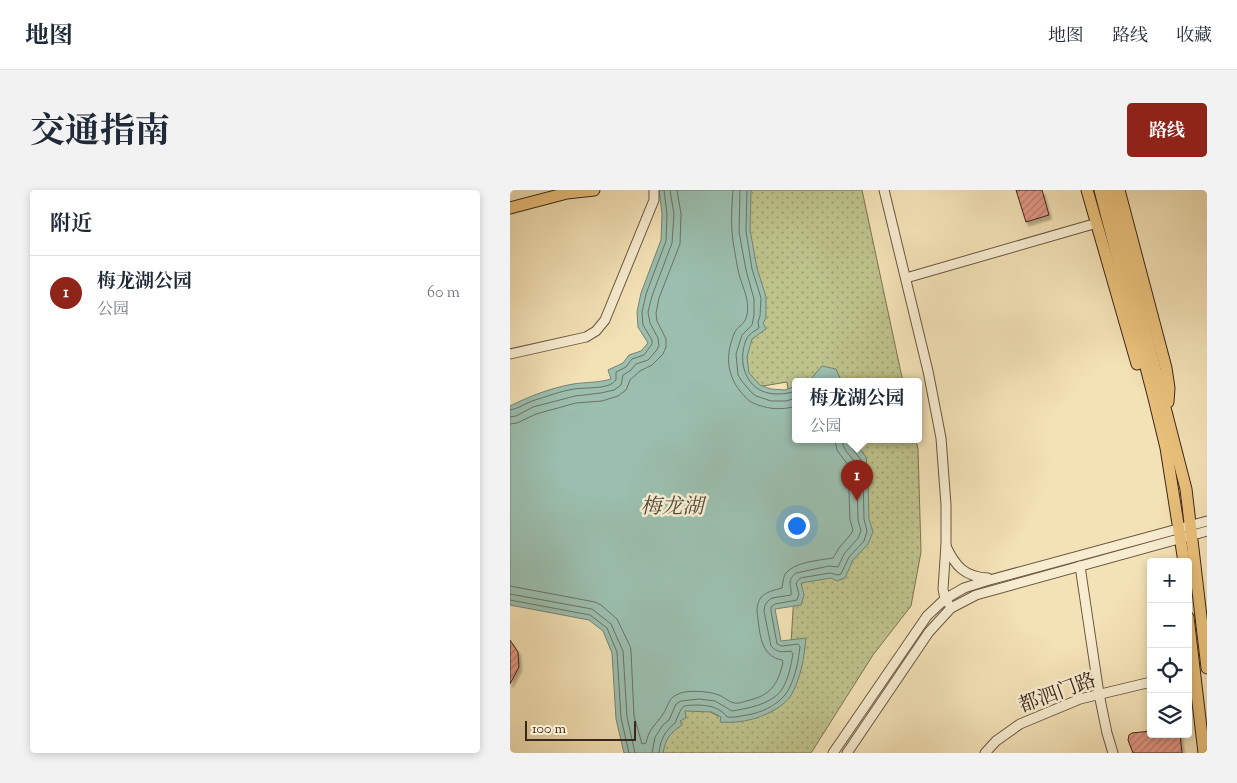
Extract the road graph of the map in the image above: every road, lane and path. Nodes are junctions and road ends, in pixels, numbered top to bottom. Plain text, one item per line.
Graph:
1 (554, 190) edge
2 (594, 190) edge
3 (654, 190) edge
4 (884, 190) edge
5 (1087, 190) edge
6 (1100, 190) edge
7 (1109, 190) edge
8 (1119, 190) edge
9 (510, 202) edge
10 (510, 208) edge
11 (1097, 223) junction
12 (906, 278) junction
13 (510, 354) edge
14 (1167, 411) junction
15 (1161, 428) junction
16 (1207, 521) edge
17 (1207, 531) edge
18 (1185, 532) junction
19 (946, 544) junction
20 (1184, 558) edge
21 (1080, 566) junction
22 (993, 579) junction
23 (945, 599) junction
24 (951, 608) junction
25 (1207, 667) edge
26 (1192, 670) edge
27 (1192, 676) edge
28 (1147, 683) edge
29 (1099, 694) junction
30 (833, 753) edge
31 (847, 753) edge
32 (985, 753) edge
33 (1113, 753) edge
34 (1204, 753) edge

1 - 9 main road
2 - 10 main road
3 - 13 street
4 - 12 street
5 - 11 main road
6 - 15 main road
7 - 14 main road
8 - 14 main road
11 - 12 street
11 - 15 main road
12 - 19 street
14 - 18 main road
15 - 18 main road
16 - 18 street
17 - 18 street
18 - 20 main road
18 - 21 street
18 - 22 street
18 - 25 main road
19 - 22 street
19 - 23 street
21 - 24 street
21 - 29 street
22 - 23 street
23 - 24 street
23 - 30 street
24 - 31 street
25 - 26 street
27 - 34 main road
28 - 29 street, 都泗门路
29 - 32 street, 都泗门路
29 - 33 street

